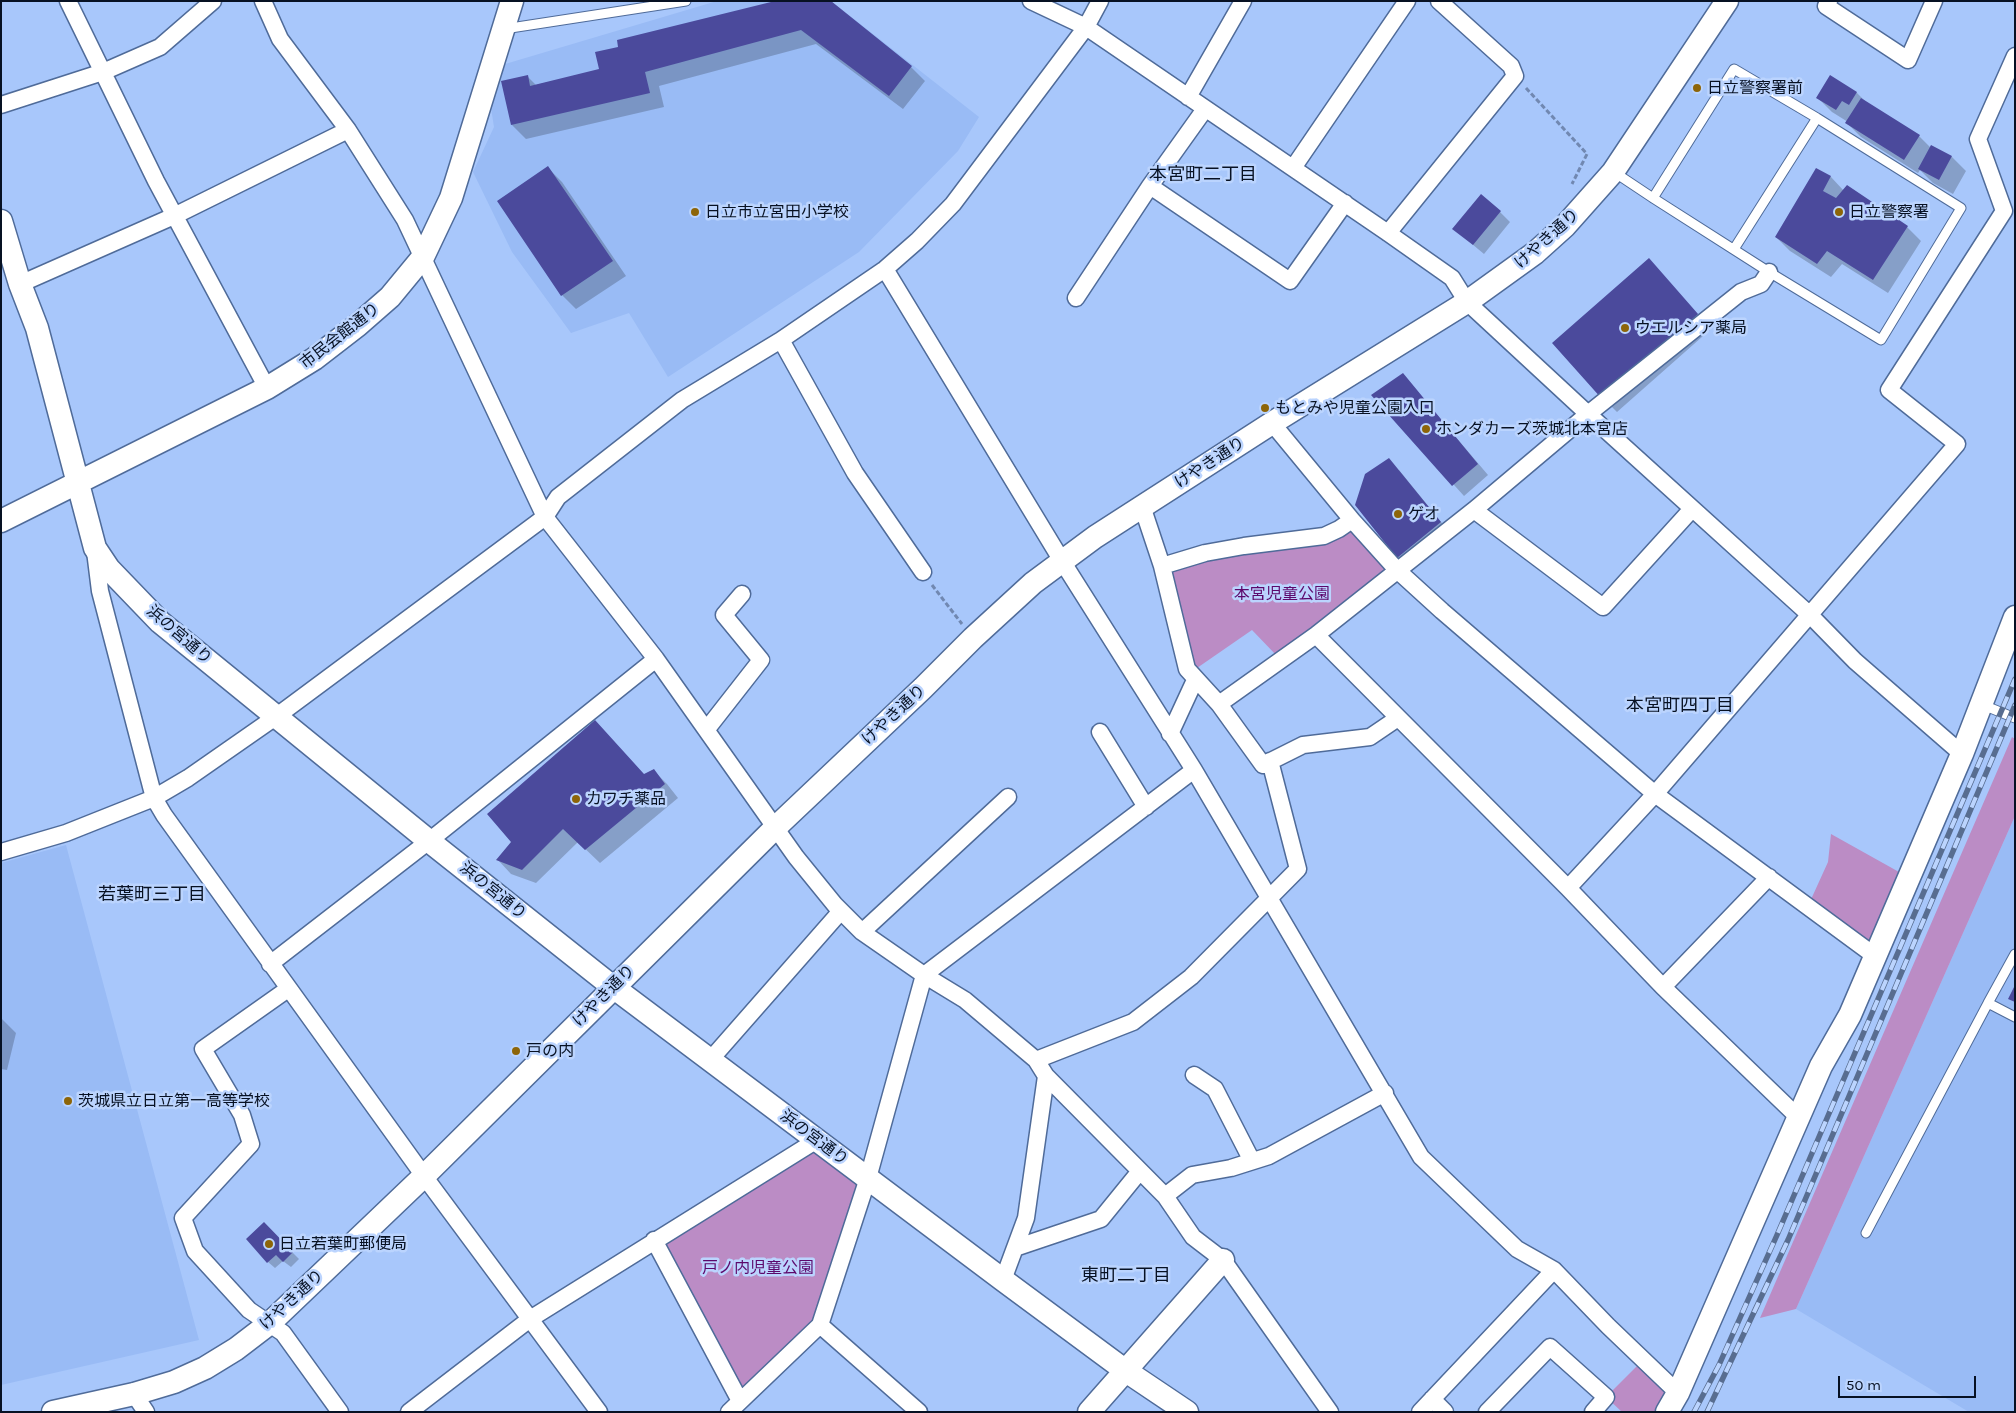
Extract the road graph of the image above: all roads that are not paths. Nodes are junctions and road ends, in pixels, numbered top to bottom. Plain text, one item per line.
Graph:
1 (68, 1) edge
2 (213, 1) edge
3 (264, 1) edge
4 (512, 1) edge
5 (686, 1) edge
6 (1031, 1) edge
7 (1100, 1) edge
8 (1243, 1) edge
9 (1407, 1) edge
10 (1439, 1) edge
11 (1727, 1) edge
12 (1829, 1) edge
13 (1931, 2) edge
14 (1086, 27) junction
15 (503, 29) junction
16 (2015, 56) edge
17 (103, 72) junction
18 (2008, 88) edge
19 (1188, 97) junction
20 (1, 105) edge
21 (1205, 109) junction
22 (1817, 118) junction
23 (348, 130) junction
24 (1293, 168) junction
25 (1614, 172) junction
26 (1150, 186) junction
27 (1653, 198) junction
28 (1345, 203) junction
29 (174, 216) junction
30 (1, 221) edge
31 (1388, 233) junction
32 (5, 248) edge
33 (1734, 249) junction
34 (423, 257) junction
35 (885, 269) junction
36 (1769, 272) junction
37 (20, 284) junction
38 (1076, 298) dead end
39 (1467, 302) junction
40 (781, 340) junction
41 (267, 388) junction
42 (1588, 414) junction
43 (1272, 423) junction
44 (78, 482) junction
45 (1142, 506) junction
46 (1692, 509) junction
47 (1474, 510) junction
48 (545, 517) junction
49 (1352, 520) junction
50 (1, 522) edge
51 (95, 548) junction
52 (1062, 561) junction
53 (1162, 566) junction
54 (1397, 570) junction
55 (922, 572) road end
56 (742, 594) dead end
57 (1810, 615) junction
58 (2015, 617) edge
59 (1316, 635) junction
60 (656, 659) junction
61 (1195, 680) junction
62 (1219, 704) junction
63 (1981, 704) junction
64 (276, 716) junction
65 (1398, 718) junction
66 (2015, 718) edge
67 (707, 729) junction
68 (1100, 732) dead end
69 (1170, 734) junction
70 (1962, 754) junction
71 (1270, 762) junction
72 (1194, 770) junction
73 (1655, 794) junction
74 (1008, 797) dead end
75 (154, 798) junction
76 (1146, 807) junction
77 (776, 826) junction
78 (429, 841) junction
79 (1, 852) edge
80 (1769, 877) junction
81 (1568, 888) junction
82 (1270, 898) junction
83 (841, 911) junction
84 (862, 932) junction
85 (2015, 954) edge
86 (1875, 956) junction
87 (270, 964) junction
88 (924, 975) junction
89 (613, 987) junction
90 (1663, 987) junction
91 (288, 989) junction
92 (1988, 1003) junction
93 (2015, 1016) edge
94 (711, 1060) junction
95 (1036, 1060) junction
96 (1194, 1075) dead end
97 (1046, 1076) junction
98 (1385, 1093) junction
99 (1799, 1118) junction
100 (817, 1140) junction
101 (1252, 1161) junction
102 (1140, 1171) junction
103 (424, 1176) junction
104 (868, 1178) junction
105 (1165, 1196) junction
106 (1866, 1233) dead end
107 (654, 1240) junction
108 (1015, 1248) junction
109 (1223, 1260) junction
110 (1554, 1270) junction
111 (1003, 1280) junction
112 (530, 1319) junction
113 (270, 1323) junction
114 (820, 1325) junction
115 (1126, 1371) junction
116 (1432, 1399) junction
117 (1673, 1402) edge
118 (140, 1403) edge
119 (735, 1406) edge
120 (52, 1412) edge
121 (340, 1412) edge
122 (409, 1412) edge
123 (599, 1412) edge
124 (919, 1412) edge
125 (1089, 1412) edge
126 (1187, 1412) edge
127 (1330, 1412) edge
128 (1420, 1412) edge
129 (1445, 1412) edge
130 (1487, 1412) edge
131 (1593, 1412) edge

1 - 17 street
2 - 17 street
3 - 23 street
4 - 15 street, 市民会館通り
5 - 15 lane
6 - 14 street
7 - 14 street
8 - 19 street
9 - 24 street
10 - 31 street
11 - 25 street, けやき通り
12 - 13 street
14 - 19 street
14 - 35 street
15 - 34 street, 市民会館通り
16 - 18 street
17 - 20 street
17 - 29 street
18 - 57 street
19 - 21 street
21 - 24 street
21 - 26 street
22 - 27 lane
22 - 33 lane
22 - 36 lane
23 - 29 street
23 - 34 street
24 - 28 street
25 - 27 lane
25 - 39 street, けやき通り
26 - 28 street
26 - 38 street
27 - 33 lane
28 - 31 street
29 - 37 street
29 - 41 street
30 - 32 street, 浜の宮通り
31 - 39 street
32 - 37 street, 浜の宮通り
33 - 36 lane
34 - 41 street, 市民会館通り
34 - 48 street
35 - 40 street
35 - 52 street
36 - 42 street
37 - 44 street, 浜の宮通り
39 - 42 street
39 - 43 street, けやき通り
40 - 48 street
40 - 55 street
41 - 44 street, 市民会館通り
42 - 46 street
42 - 47 street
43 - 45 street, けやき通り
43 - 49 street
44 - 50 street, 市民会館通り
44 - 51 street, 浜の宮通り
45 - 52 street, けやき通り
45 - 53 street
46 - 47 street
46 - 57 street
47 - 54 street
48 - 60 street
48 - 64 street
49 - 53 street
49 - 54 street
51 - 64 street, 浜の宮通り
51 - 75 street
52 - 69 street
52 - 77 street, けやき通り
53 - 61 street
54 - 59 street
54 - 73 street
56 - 67 street
57 - 70 street
57 - 73 street
58 - 63 street
59 - 62 street
59 - 65 street
60 - 67 street
60 - 78 street
61 - 62 street
61 - 69 street
62 - 71 street
63 - 66 lane
63 - 70 street
64 - 75 street
64 - 78 street, 浜の宮通り
65 - 71 street
65 - 81 street
67 - 77 street
68 - 76 street
69 - 72 street
70 - 86 street
71 - 82 street
72 - 76 street
72 - 82 street
73 - 80 street
73 - 81 street
74 - 84 street
75 - 79 street
75 - 87 street
76 - 88 street
77 - 83 street
77 - 89 street, けやき通り
78 - 87 street
78 - 89 street, 浜の宮通り
80 - 86 street
80 - 90 street
81 - 90 street
82 - 95 street
82 - 98 street
83 - 84 street
83 - 94 street
84 - 88 street
85 - 92 lane
86 - 99 street
87 - 91 street
88 - 95 street
88 - 104 street
89 - 94 street, 浜の宮通り
89 - 103 street, けやき通り
90 - 99 street
91 - 103 street
91 - 113 street
92 - 93 lane
92 - 106 lane
94 - 100 street, 浜の宮通り
95 - 97 street
96 - 101 street
97 - 102 street
97 - 108 street
98 - 101 street
98 - 110 street
99 - 117 street
100 - 104 street, 浜の宮通り
100 - 107 street
101 - 105 street
102 - 105 street
102 - 108 street
103 - 112 street
103 - 113 street, けやき通り
104 - 111 street, 浜の宮通り
104 - 114 street
105 - 109 street
107 - 112 street
107 - 119 street
108 - 111 street
109 - 115 street
109 - 127 street
110 - 116 street
110 - 117 street
111 - 115 street, 浜の宮通り
112 - 122 street
112 - 123 street
113 - 118 street, けやき通り
113 - 121 street
114 - 119 street
114 - 124 street
115 - 125 street
115 - 126 street, 浜の宮通り
116 - 128 street
116 - 129 street
118 - 120 street, けやき通り
130 - 131 street

